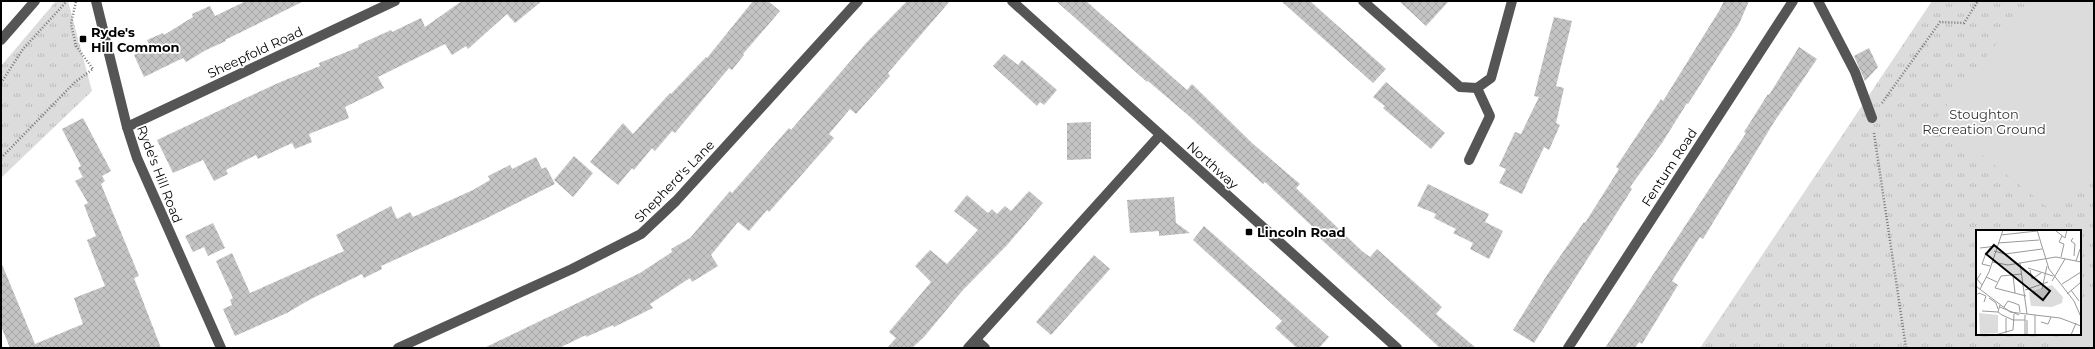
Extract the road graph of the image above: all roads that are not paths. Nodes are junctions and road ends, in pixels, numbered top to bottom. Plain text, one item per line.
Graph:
1 (35, 1) edge
2 (96, 1) edge
3 (396, 1) edge
4 (858, 1) edge
5 (1012, 1) edge
6 (1363, 1) edge
7 (1512, 1) edge
8 (1793, 1) edge
9 (1818, 1) edge
10 (1, 40) edge
11 (1477, 88) junction
12 (1872, 118) road end
13 (127, 127) junction
14 (1160, 135) junction
15 (1469, 160) dead end
16 (976, 340) junction
17 (221, 348) edge
18 (398, 348) edge
19 (968, 348) edge
20 (985, 348) edge
21 (1397, 348) edge
22 (1568, 348) edge

1 - 10 street
2 - 13 street, Ryde's Hill Road
3 - 13 street, Sheepfold Road
4 - 18 street, Shepherd's Lane
5 - 14 street, Northway
6 - 11 street
7 - 11 street
8 - 22 street, Fentum Road
9 - 12 street
11 - 15 street
13 - 17 street, Ryde's Hill Road
14 - 16 street
14 - 21 street, Northway
16 - 19 street
16 - 20 street

